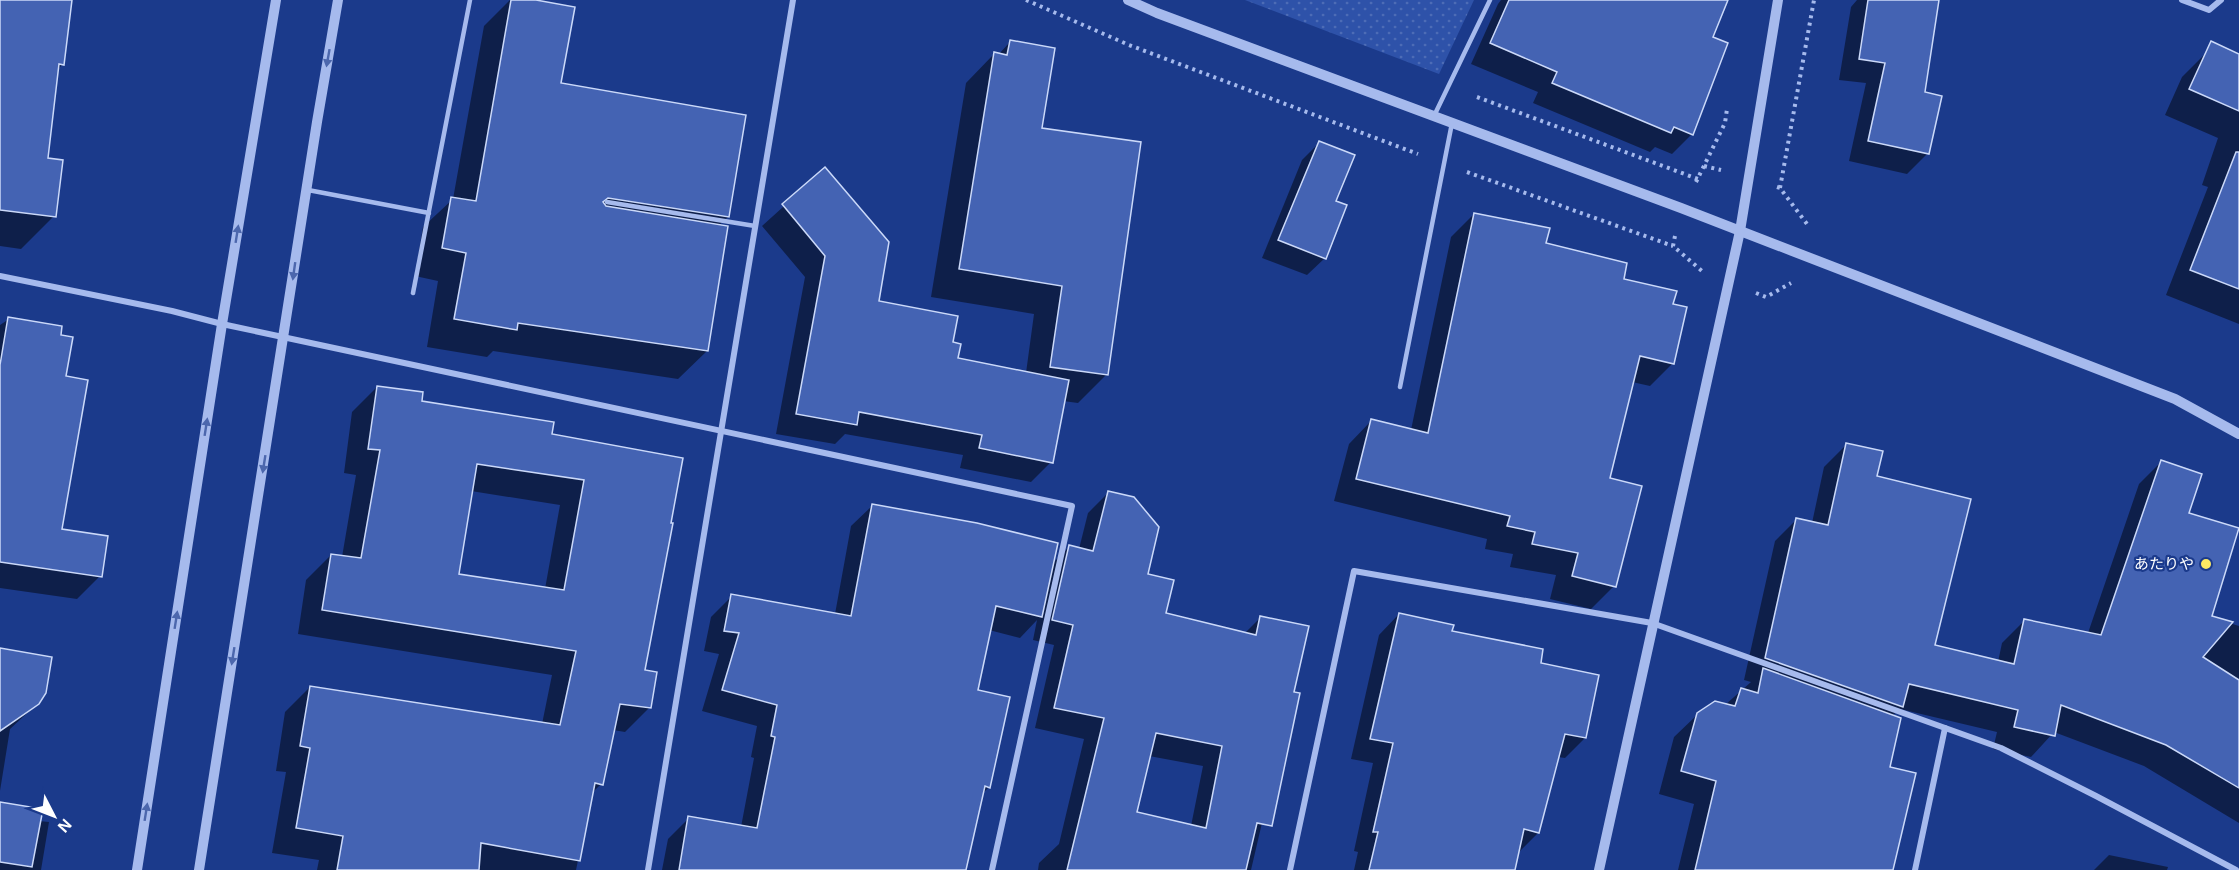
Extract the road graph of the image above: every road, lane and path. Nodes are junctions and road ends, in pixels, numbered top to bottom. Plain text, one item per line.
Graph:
1 (276, 0) edge
2 (338, 0) edge
3 (470, 0) edge
4 (792, 0) edge
5 (1026, 0) edge
6 (1128, 0) edge
7 (1490, 0) edge
8 (1778, 0) edge
9 (1814, 0) edge
10 (2182, 0) edge
11 (2221, 0) edge
12 (1729, 100) dead end
13 (1434, 116) junction
14 (1452, 123) junction
15 (1444, 163) junction
16 (1780, 188) dead end
17 (306, 189) junction
18 (606, 202) dead end
19 (1681, 208) junction
20 (429, 213) junction
21 (755, 226) junction
22 (1740, 231) junction
23 (1673, 246) dead end
24 (0, 276) edge
25 (413, 293) dead end
26 (222, 324) junction
27 (284, 337) junction
28 (1400, 387) dead end
29 (720, 431) junction
30 (2239, 434) edge
31 (1652, 623) junction
32 (1945, 728) junction
33 (2223, 862) junction
34 (137, 870) edge
35 (199, 870) edge
36 (648, 870) edge
37 (992, 870) edge
38 (1290, 870) edge
39 (1599, 870) edge
40 (1915, 870) edge
41 (2221, 870) edge
42 (2236, 870) edge

26 -> 1 street
2 -> 17 street
3 - 20 lane
4 - 21 street
5 - 15 path
6 - 13 street
7 - 13 lane
8 - 22 street
9 - 16 path
10 - 11 street
12 - 19 path
13 - 14 street
14 - 15 lane
14 - 19 street
15 - 23 path
15 - 28 lane
17 - 20 lane
17 -> 27 street
18 - 21 lane
19 - 22 street
20 - 25 lane
21 - 29 street
22 - 30 street
22 - 31 street
24 - 26 street
26 - 27 street
34 -> 26 street
27 - 29 street
27 -> 35 street
29 - 36 street
29 - 37 street
31 - 32 street
31 - 38 street
31 - 39 street
32 - 33 street
32 - 40 street
33 - 41 street
33 - 42 street

